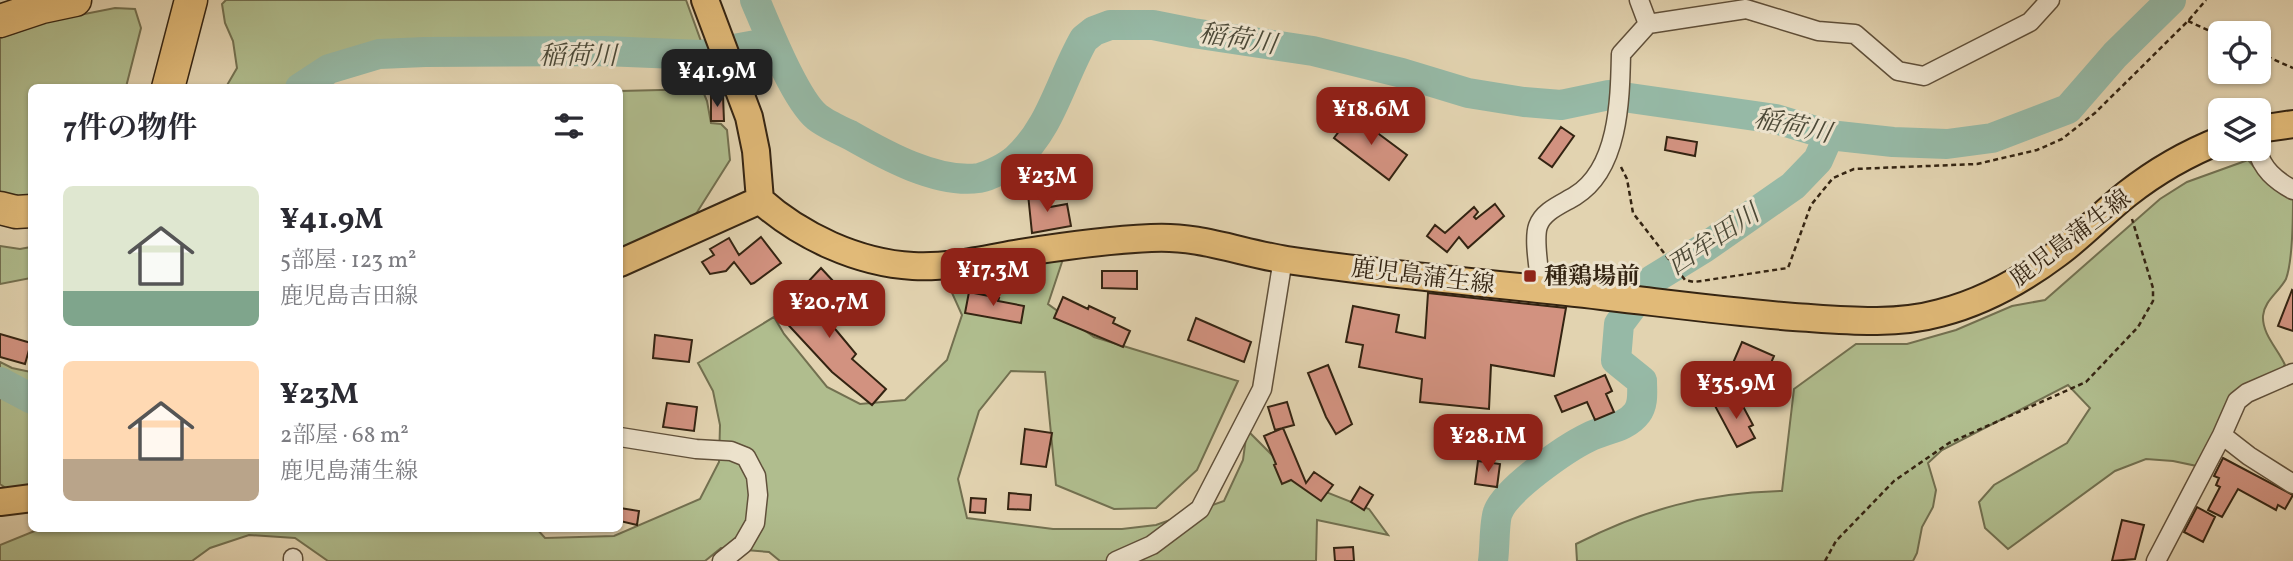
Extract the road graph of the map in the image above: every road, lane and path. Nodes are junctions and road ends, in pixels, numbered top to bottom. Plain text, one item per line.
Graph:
1 (75, 0) edge
2 (169, 0) edge
3 (191, 0) edge
4 (705, 0) edge
5 (1639, 0) edge
6 (2050, 0) edge
7 (2206, 0) edge
8 (0, 21) edge
9 (2188, 21) junction
10 (1648, 24) junction
11 (2208, 30) edge
12 (2271, 58) edge
13 (2293, 68) edge
14 (151, 84) edge
15 (169, 84) edge
16 (2293, 124) edge
17 (2271, 127) edge
18 (1612, 145) junction
19 (2208, 146) edge
20 (2260, 161) edge
21 (2293, 190) edge
22 (2125, 195) junction
23 (760, 200) junction
24 (0, 208) edge
25 (28, 211) edge
26 (0, 231) edge
27 (28, 233) edge
28 (1283, 259) junction
29 (623, 262) edge
30 (1541, 290) junction
31 (2293, 373) edge
32 (2222, 435) junction
33 (623, 437) edge
34 (2293, 484) edge
35 (28, 498) edge
36 (0, 502) edge
37 (722, 561) edge
38 (1116, 561) edge
39 (1825, 561) edge
40 (2156, 561) edge

1 - 8 highway
2 - 14 highway
3 - 15 highway
4 - 23 main road
5 - 10 street
6 - 10 street
7 - 9 path
9 - 11 path
9 - 18 path
10 - 18 street
12 - 13 path
16 - 17 main road
18 - 30 street
19 - 22 main road, 鹿児島蒲生線
20 - 21 street
22 - 30 main road, 鹿児島蒲生線
22 - 39 path
23 - 28 main road, 鹿児島蒲生線
23 - 29 main road
24 - 25 highway
26 - 27 highway
28 - 30 main road, 鹿児島蒲生線
28 - 38 street
31 - 32 street
32 - 34 street
32 - 40 street
33 - 37 street
35 - 36 main road

